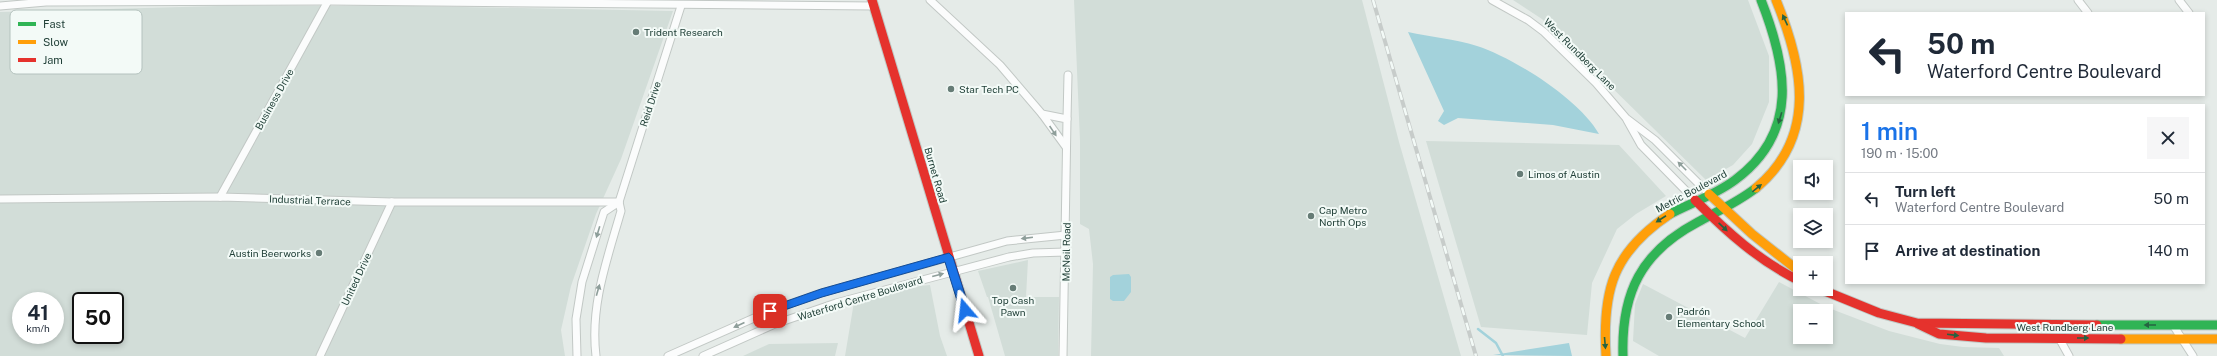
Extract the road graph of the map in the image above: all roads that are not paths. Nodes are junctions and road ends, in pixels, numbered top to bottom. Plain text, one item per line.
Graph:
1 (930, 0) edge
2 (1492, 0) edge
3 (1761, 0) edge
4 (1776, 0) edge
5 (2078, 0) edge
6 (2179, 0) edge
7 (328, 1) edge
8 (873, 3) edge
9 (0, 6) edge
10 (681, 6) junction
11 (2087, 12) edge
12 (2188, 12) edge
13 (1784, 65) junction
14 (1800, 68) junction
15 (1068, 75) dead end
16 (1042, 114) junction
17 (1626, 118) junction
18 (1067, 119) junction
19 (1066, 147) junction
20 (1709, 194) junction
21 (220, 197) junction
22 (0, 199) edge
23 (1695, 200) junction
24 (392, 202) junction
25 (619, 202) junction
26 (1724, 208) junction
27 (1710, 215) junction
28 (1066, 235) junction
29 (1066, 252) junction
30 (949, 257) junction
31 (1793, 266) edge
32 (953, 270) junction
33 (1793, 275) edge
34 (1833, 294) edge
35 (1604, 318) junction
36 (1622, 323) junction
37 (1917, 323) junction
38 (2003, 325) junction
39 (2173, 325) junction
40 (2217, 325) edge
41 (2012, 338) junction
42 (2059, 338) junction
43 (2182, 339) junction
44 (2217, 339) edge
45 (320, 356) edge
46 (577, 356) edge
47 (596, 356) edge
48 (668, 356) edge
49 (703, 356) edge
50 (979, 356) edge
51 (1063, 356) edge
52 (1606, 356) edge
53 (1623, 356) edge
54 (2069, 356) edge
55 (2193, 356) edge

1 - 16 street
2 - 17 street, West Rundberg Lane
3 - 13 main road, Metric Boulevard
14 -> 4 main road
5 - 11 street
6 - 12 street
7 - 9 street
7 - 10 street
7 - 21 street, Business Drive
8 - 10 street
8 - 30 main road, Burnet Road
10 - 25 street, Reid Drive
13 - 14 main road
13 -> 20 main road, Metric Boulevard
26 -> 14 main road
15 - 18 street, McNeil Road
16 - 18 street
16 -> 19 street
20 -> 17 street, West Rundberg Lane
17 - 23 street, West Rundberg Lane
18 - 19 street, McNeil Road
19 - 28 street, McNeil Road
20 - 23 main road, Metric Boulevard
20 - 26 main road, West Rundberg Lane
21 - 22 street, Industrial Terrace
21 - 24 street, Industrial Terrace
23 - 27 main road, West Rundberg Lane
23 -> 35 main road, Metric Boulevard
24 - 25 street, Industrial Terrace
24 - 45 street, United Drive
25 -> 46 street
47 -> 25 street, Reid Drive
26 - 27 main road
26 - 31 main road, West Rundberg Lane
27 -> 33 main road, West Rundberg Lane
27 - 36 main road
28 - 29 street, McNeil Road
28 -> 30 street, Waterford Centre Boulevard
29 - 32 street, Waterford Centre Boulevard
29 - 51 street, McNeil Road
30 - 32 main road, Burnet Road
30 -> 48 street, Waterford Centre Boulevard
49 -> 32 street, Waterford Centre Boulevard
32 - 50 main road, Burnet Road
34 - 37 main road, West Rundberg Lane
35 - 36 main road
35 -> 52 main road, Metric Boulevard
36 - 53 main road
37 - 38 main road, West Rundberg Lane
37 -> 41 main road, West Rundberg Lane
39 -> 38 main road, West Rundberg Lane
38 - 41 main road
39 - 40 main road, West Rundberg Lane
39 - 43 street
41 - 42 main road, West Rundberg Lane
42 -> 43 main road, West Rundberg Lane
42 - 54 street
43 - 44 main road, West Rundberg Lane
43 - 55 street

